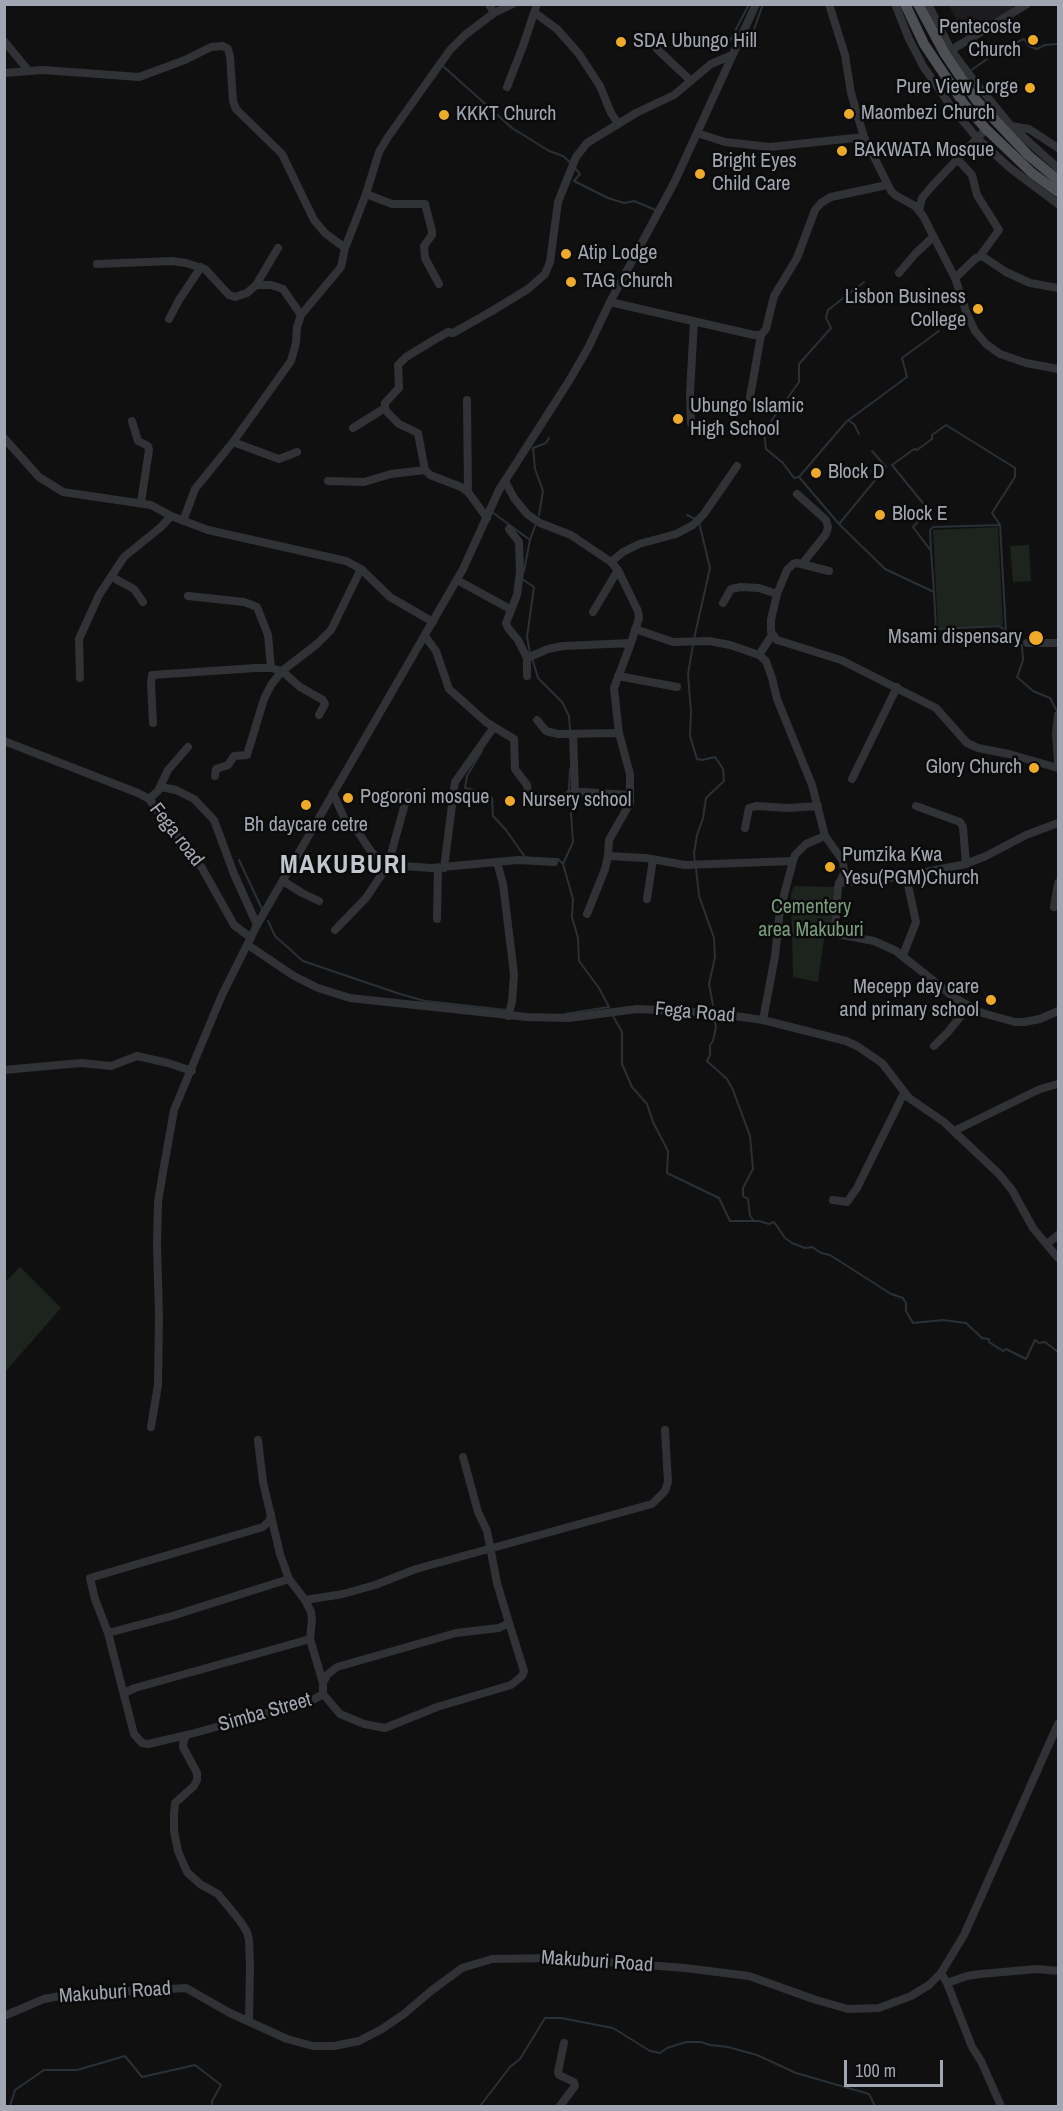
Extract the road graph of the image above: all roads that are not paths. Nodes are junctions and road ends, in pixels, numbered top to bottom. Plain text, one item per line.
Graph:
1 (489, 4) edge
2 (513, 4) edge
3 (756, 4) edge
4 (829, 4) edge
5 (895, 4) edge
6 (905, 4) edge
7 (918, 4) edge
8 (928, 4) edge
9 (1027, 4) edge
10 (536, 9) edge
11 (494, 14) junction
12 (4, 41) edge
13 (657, 49) dead end
14 (948, 52) junction
15 (732, 55) junction
16 (28, 70) junction
17 (4, 73) edge
18 (691, 81) junction
19 (507, 87) dead end
20 (618, 123) junction
21 (1007, 128) junction
22 (986, 129) junction
23 (698, 133) junction
24 (864, 137) junction
25 (978, 139) junction
26 (1059, 148) edge
27 (957, 160) junction
28 (1059, 168) edge
29 (1059, 180) edge
30 (887, 184) junction
31 (1059, 192) edge
32 (366, 194) junction
33 (1059, 204) edge
34 (919, 210) junction
35 (933, 237) junction
36 (278, 248) dead end
37 (345, 248) junction
38 (980, 256) junction
39 (97, 264) dead end
40 (201, 267) junction
41 (899, 273) dead end
42 (955, 278) junction
43 (439, 284) dead end
44 (256, 285) junction
45 (1059, 288) edge
46 (610, 302) junction
47 (301, 315) junction
48 (170, 320) dead end
49 (694, 321) junction
50 (761, 335) junction
51 (1059, 369) edge
52 (750, 397) dead end
53 (467, 400) dead end
54 (385, 408) junction
55 (132, 421) dead end
56 (691, 423) dead end
57 (353, 428) dead end
58 (4, 438) edge
59 (233, 442) junction
60 (297, 452) dead end
61 (737, 465) dead end
62 (425, 470) junction
63 (328, 481) dead end
64 (505, 481) junction
65 (468, 492) junction
66 (797, 494) dead end
67 (141, 502) junction
68 (171, 516) junction
69 (487, 518) junction
70 (183, 521) junction
71 (509, 529) dead end
72 (611, 562) junction
73 (803, 563) junction
74 (361, 569) junction
75 (618, 570) junction
76 (829, 571) dead end
77 (112, 577) junction
78 (457, 580) junction
79 (777, 594) junction
80 (188, 596) dead end
81 (143, 602) dead end
82 (723, 603) dead end
83 (510, 609) junction
84 (593, 612) dead end
85 (433, 622) junction
86 (635, 629) junction
87 (772, 635) junction
88 (425, 636) junction
89 (631, 643) junction
90 (1027, 643) dead end
91 (1059, 643) edge
92 (759, 655) junction
93 (526, 658) junction
94 (271, 668) junction
95 (282, 671) junction
96 (527, 676) dead end
97 (618, 676) junction
98 (80, 678) dead end
99 (677, 687) dead end
100 (897, 687) junction
101 (319, 714) dead end
102 (1059, 715) edge
103 (537, 720) dead end
104 (153, 723) dead end
105 (494, 727) junction
106 (619, 733) junction
107 (573, 734) junction
108 (4, 741) edge
109 (188, 747) dead end
110 (1059, 762) edge
111 (1059, 768) edge
112 (215, 777) dead end
113 (852, 779) dead end
114 (161, 787) junction
115 (333, 793) junction
116 (408, 793) dead end
117 (575, 793) junction
118 (630, 795) junction
119 (149, 799) junction
120 (529, 799) dead end
121 (565, 799) dead end
122 (818, 806) junction
123 (916, 806) dead end
124 (1059, 823) edge
125 (745, 828) dead end
126 (825, 836) junction
127 (608, 856) junction
128 (653, 858) junction
129 (793, 861) junction
130 (497, 862) junction
131 (554, 862) dead end
132 (966, 864) junction
133 (388, 865) junction
134 (441, 868) junction
135 (906, 876) junction
136 (283, 881) junction
137 (1059, 883) edge
138 (839, 884) junction
139 (647, 899) dead end
140 (319, 900) dead end
141 (1054, 907) dead end
142 (586, 914) dead end
143 (437, 919) dead end
144 (257, 925) junction
145 (335, 930) dead end
146 (249, 942) junction
147 (903, 956) junction
148 (968, 1007) junction
149 (1059, 1011) edge
150 (508, 1016) junction
151 (763, 1020) junction
152 (934, 1046) dead end
153 (4, 1070) edge
154 (192, 1071) junction
155 (1059, 1084) edge
156 (904, 1093) junction
157 (954, 1131) junction
158 (833, 1200) dead end
159 (1059, 1235) edge
160 (1047, 1245) junction
161 (1059, 1258) edge
162 (151, 1427) dead end
163 (665, 1430) dead end
164 (258, 1440) dead end
165 (463, 1457) dead end
166 (271, 1514) junction
167 (490, 1548) junction
168 (289, 1579) junction
169 (305, 1600) junction
170 (509, 1623) junction
171 (108, 1633) junction
172 (310, 1639) junction
173 (323, 1683) junction
174 (124, 1693) junction
175 (323, 1694) junction
176 (1059, 1724) edge
177 (187, 1735) junction
178 (1059, 1971) edge
179 (941, 1973) junction
180 (947, 1983) junction
181 (4, 2016) edge
182 (249, 2020) junction
183 (564, 2043) dead end
184 (560, 2106) edge
185 (1001, 2106) edge

1 - 11 street
2 - 11 street
3 - 15 street
4 - 24 street
5 - 25 street
6 - 22 main road
7 - 14 main road
8 - 14 street
9 - 14 street
10 - 19 street
10 - 20 street
11 - 32 street
12 - 16 street
13 - 18 street
14 - 21 main road
15 - 18 street
15 - 23 street
16 - 17 street
16 - 37 street
18 - 20 street
20 - 54 street
21 - 26 street
21 - 28 street
21 - 29 main road
22 - 25 street
22 - 31 main road
23 - 24 street
23 - 46 street
24 - 30 street
25 - 27 street
25 - 33 street
27 - 34 street
27 - 38 street
30 - 34 street
30 - 50 street
32 - 37 street
32 - 43 street
34 - 35 street
35 - 41 street
35 - 42 street
36 - 44 street
37 - 47 street
38 - 42 street
38 - 45 street
39 - 40 street
40 - 44 street
40 - 48 street
42 - 51 street
44 - 47 street
46 - 49 street
46 - 64 street
47 - 59 street
49 - 50 street
49 - 56 street
50 - 52 street
53 - 65 street
54 - 57 street
54 - 62 street
55 - 67 street
58 - 67 street
59 - 60 street
59 - 70 street
61 - 72 street
62 - 63 street
62 - 65 street
64 - 69 street
64 - 72 street
65 - 69 street
66 - 73 street
67 - 68 street
68 - 70 street
68 - 77 street
69 - 78 street
70 - 74 street
71 - 83 street
72 - 75 street
73 - 76 street
73 - 79 street
74 - 85 street
74 - 95 street
75 - 84 street
75 - 86 street
77 - 81 street
77 - 98 street
78 - 83 street
78 - 85 street
79 - 82 street
79 - 87 street
80 - 94 street
83 - 93 street
85 - 88 street
86 - 89 street
86 - 92 street
87 - 92 street
87 - 100 street
88 - 105 street
88 - 115 street
89 - 93 street
89 - 97 street
90 - 91 street
92 - 122 street
93 - 96 street
94 - 95 street
94 - 104 street
95 - 101 street
95 - 112 street
97 - 99 street
97 - 106 street
100 - 111 street
100 - 113 street
102 - 110 street
103 - 107 street
105 - 120 street
105 - 134 street
106 - 107 street
106 - 118 street
107 - 117 street
108 - 119 street, Fega road
109 - 114 street
114 - 119 street
114 - 144 street
115 - 133 street
115 - 136 street
116 - 133 street
117 - 118 street
117 - 121 street
118 - 127 street
119 - 146 street, Fega road
122 - 125 street
122 - 126 street
123 - 132 street
124 - 132 street
126 - 129 street
126 - 138 street
127 - 128 street
127 - 142 street
128 - 129 street
128 - 139 street
129 - 151 street
130 - 131 street
130 - 134 street
130 - 150 street
132 - 135 street
133 - 134 street
133 - 145 street
134 - 143 street
135 - 138 street
135 - 147 street
136 - 140 street
136 - 144 street
137 - 141 street
138 - 147 street
144 - 146 street
146 - 150 street, Fega Road
146 - 154 street
147 - 148 street
148 - 149 street
148 - 152 street
150 - 151 street, Fega Road
151 - 156 street, Fega Road
153 - 154 street
154 - 162 street
155 - 157 street
156 - 157 street, Fega Road
156 - 158 street
157 - 160 street, Fega Road
159 - 160 street
160 - 161 street, Fega Road
163 - 167 street
164 - 166 street, Simba Street
165 - 167 street
166 - 168 street, Simba Street
166 - 171 street
167 - 169 street
167 - 170 street
168 - 169 street, Simba Street
168 - 171 street
169 - 172 street, Simba Street
170 - 173 street
170 - 175 street
171 - 174 street
172 - 173 street, Simba Street
172 - 174 street
173 - 175 street, Simba Street
174 - 177 street, Simba Street
175 - 177 street, Simba Street
176 - 179 street, Makuburi Road
177 - 182 street
178 - 180 street
179 - 180 street
179 - 182 street, Makuburi Road
180 - 185 street
181 - 182 street, Makuburi Road
183 - 184 street

